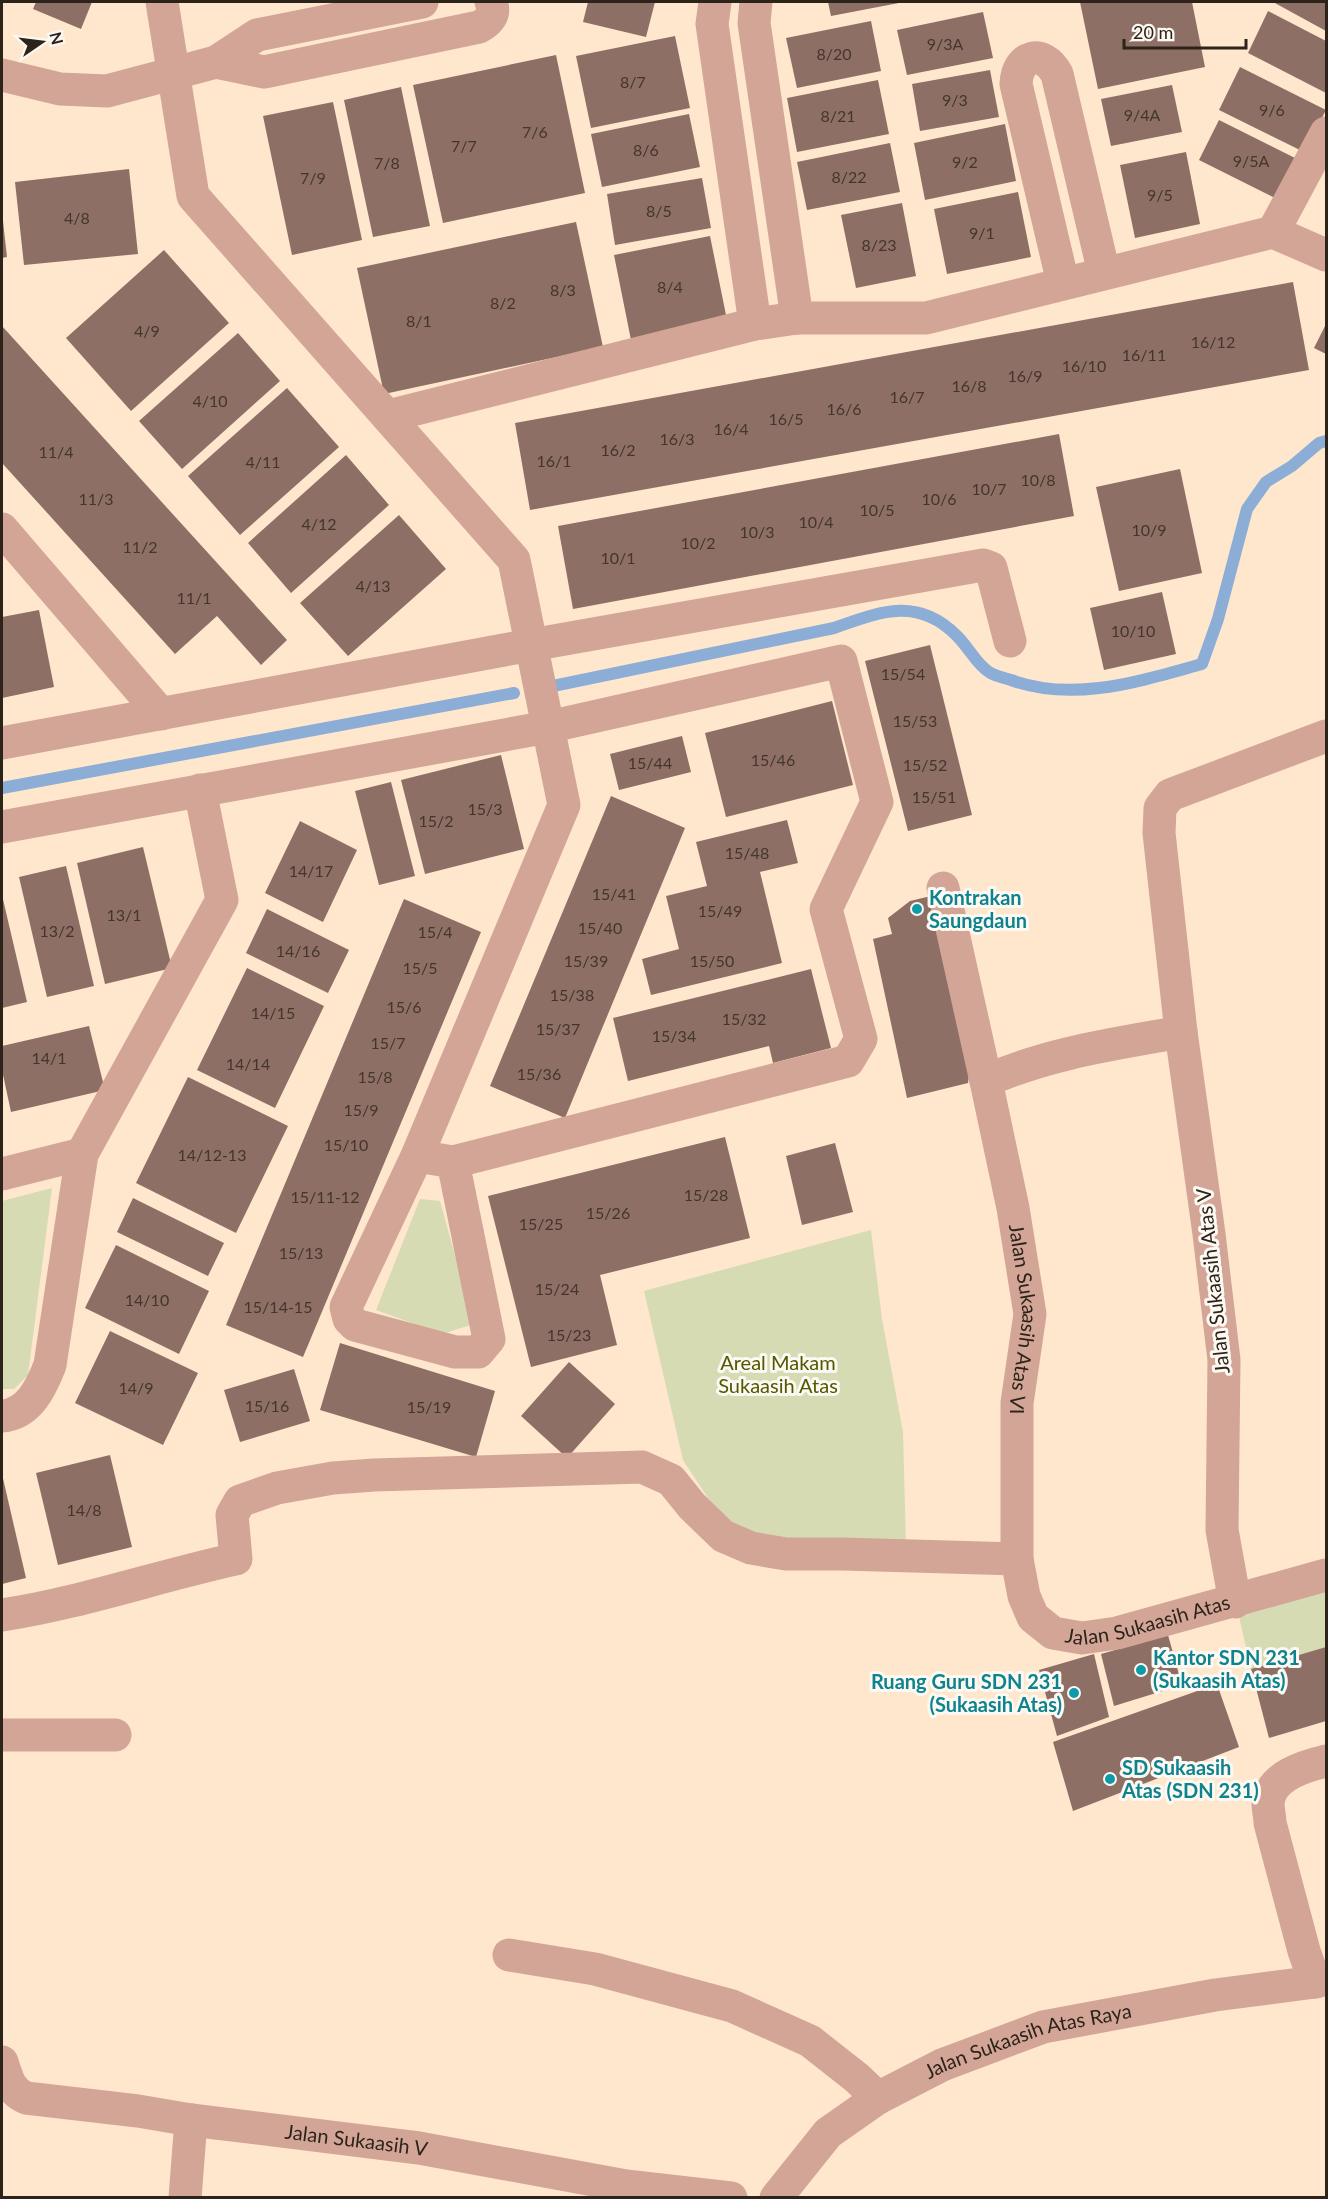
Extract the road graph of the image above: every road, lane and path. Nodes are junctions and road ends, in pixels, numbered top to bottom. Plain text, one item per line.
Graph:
1 (162, 2) edge
2 (422, 2) edge
3 (491, 2) edge
4 (755, 12) edge
5 (713, 13) edge
6 (216, 62) junction
7 (172, 74) junction
8 (2, 75) edge
9 (1326, 133) edge
10 (1273, 232) junction
11 (1326, 255) edge
12 (1104, 273) junction
13 (1062, 283) junction
14 (797, 318) junction
15 (755, 324) junction
16 (388, 416) junction
17 (2, 529) edge
18 (1010, 641) dead end
19 (531, 645) junction
20 (161, 714) junction
21 (548, 727) junction
22 (1326, 736) edge
23 (2, 743) edge
24 (200, 790) junction
25 (2, 827) edge
26 (943, 888) dead end
27 (1181, 1032) junction
28 (986, 1081) junction
29 (82, 1154) junction
30 (417, 1156) junction
31 (453, 1162) junction
32 (2, 1174) edge
33 (2, 1416) edge
34 (1017, 1559) junction
35 (1326, 1575) edge
36 (1235, 1602) junction
37 (2, 1615) edge
38 (2, 1735) edge
39 (115, 1735) dead end
40 (1326, 1761) edge
41 (509, 1955) dead end
42 (1321, 1981) edge
43 (2, 2062) edge
44 (878, 2098) junction
45 (191, 2120) junction
46 (185, 2198) edge
47 (731, 2198) edge
48 (776, 2198) edge

1 - 7 street
2 - 6 street
3 - 6 street
4 - 5 street
4 - 14 street
5 - 15 street
6 - 7 street
7 - 8 street
7 - 16 street
9 - 10 street
10 - 11 street
10 - 12 street
12 - 13 street
12 - 13 street
13 - 14 street
14 - 15 street
15 - 16 street
16 - 19 street
17 - 20 street
18 - 19 street
19 - 20 street
19 - 21 street
20 - 23 street
21 - 24 street
21 - 30 street
21 - 31 street
22 - 27 street, Jalan Sukaasih Atas V
24 - 25 street
24 - 29 street
26 - 28 street, Jalan Sukaasih Atas VI
27 - 28 street
27 - 36 street, Jalan Sukaasih Atas V
28 - 34 street, Jalan Sukaasih Atas VI
29 - 32 street
29 - 33 street
30 - 31 street
30 - 31 street
34 - 36 street, Jalan Sukaasih Atas
34 - 37 street
35 - 36 street, Jalan Sukaasih Atas
38 - 39 street
40 - 42 street
41 - 44 street
42 - 44 street, Jalan Sukaasih Atas Raya
43 - 45 street, Jalan Sukaasih V
44 - 48 street, Jalan Sukaasih Atas Raya
45 - 46 street
45 - 47 street, Jalan Sukaasih V

